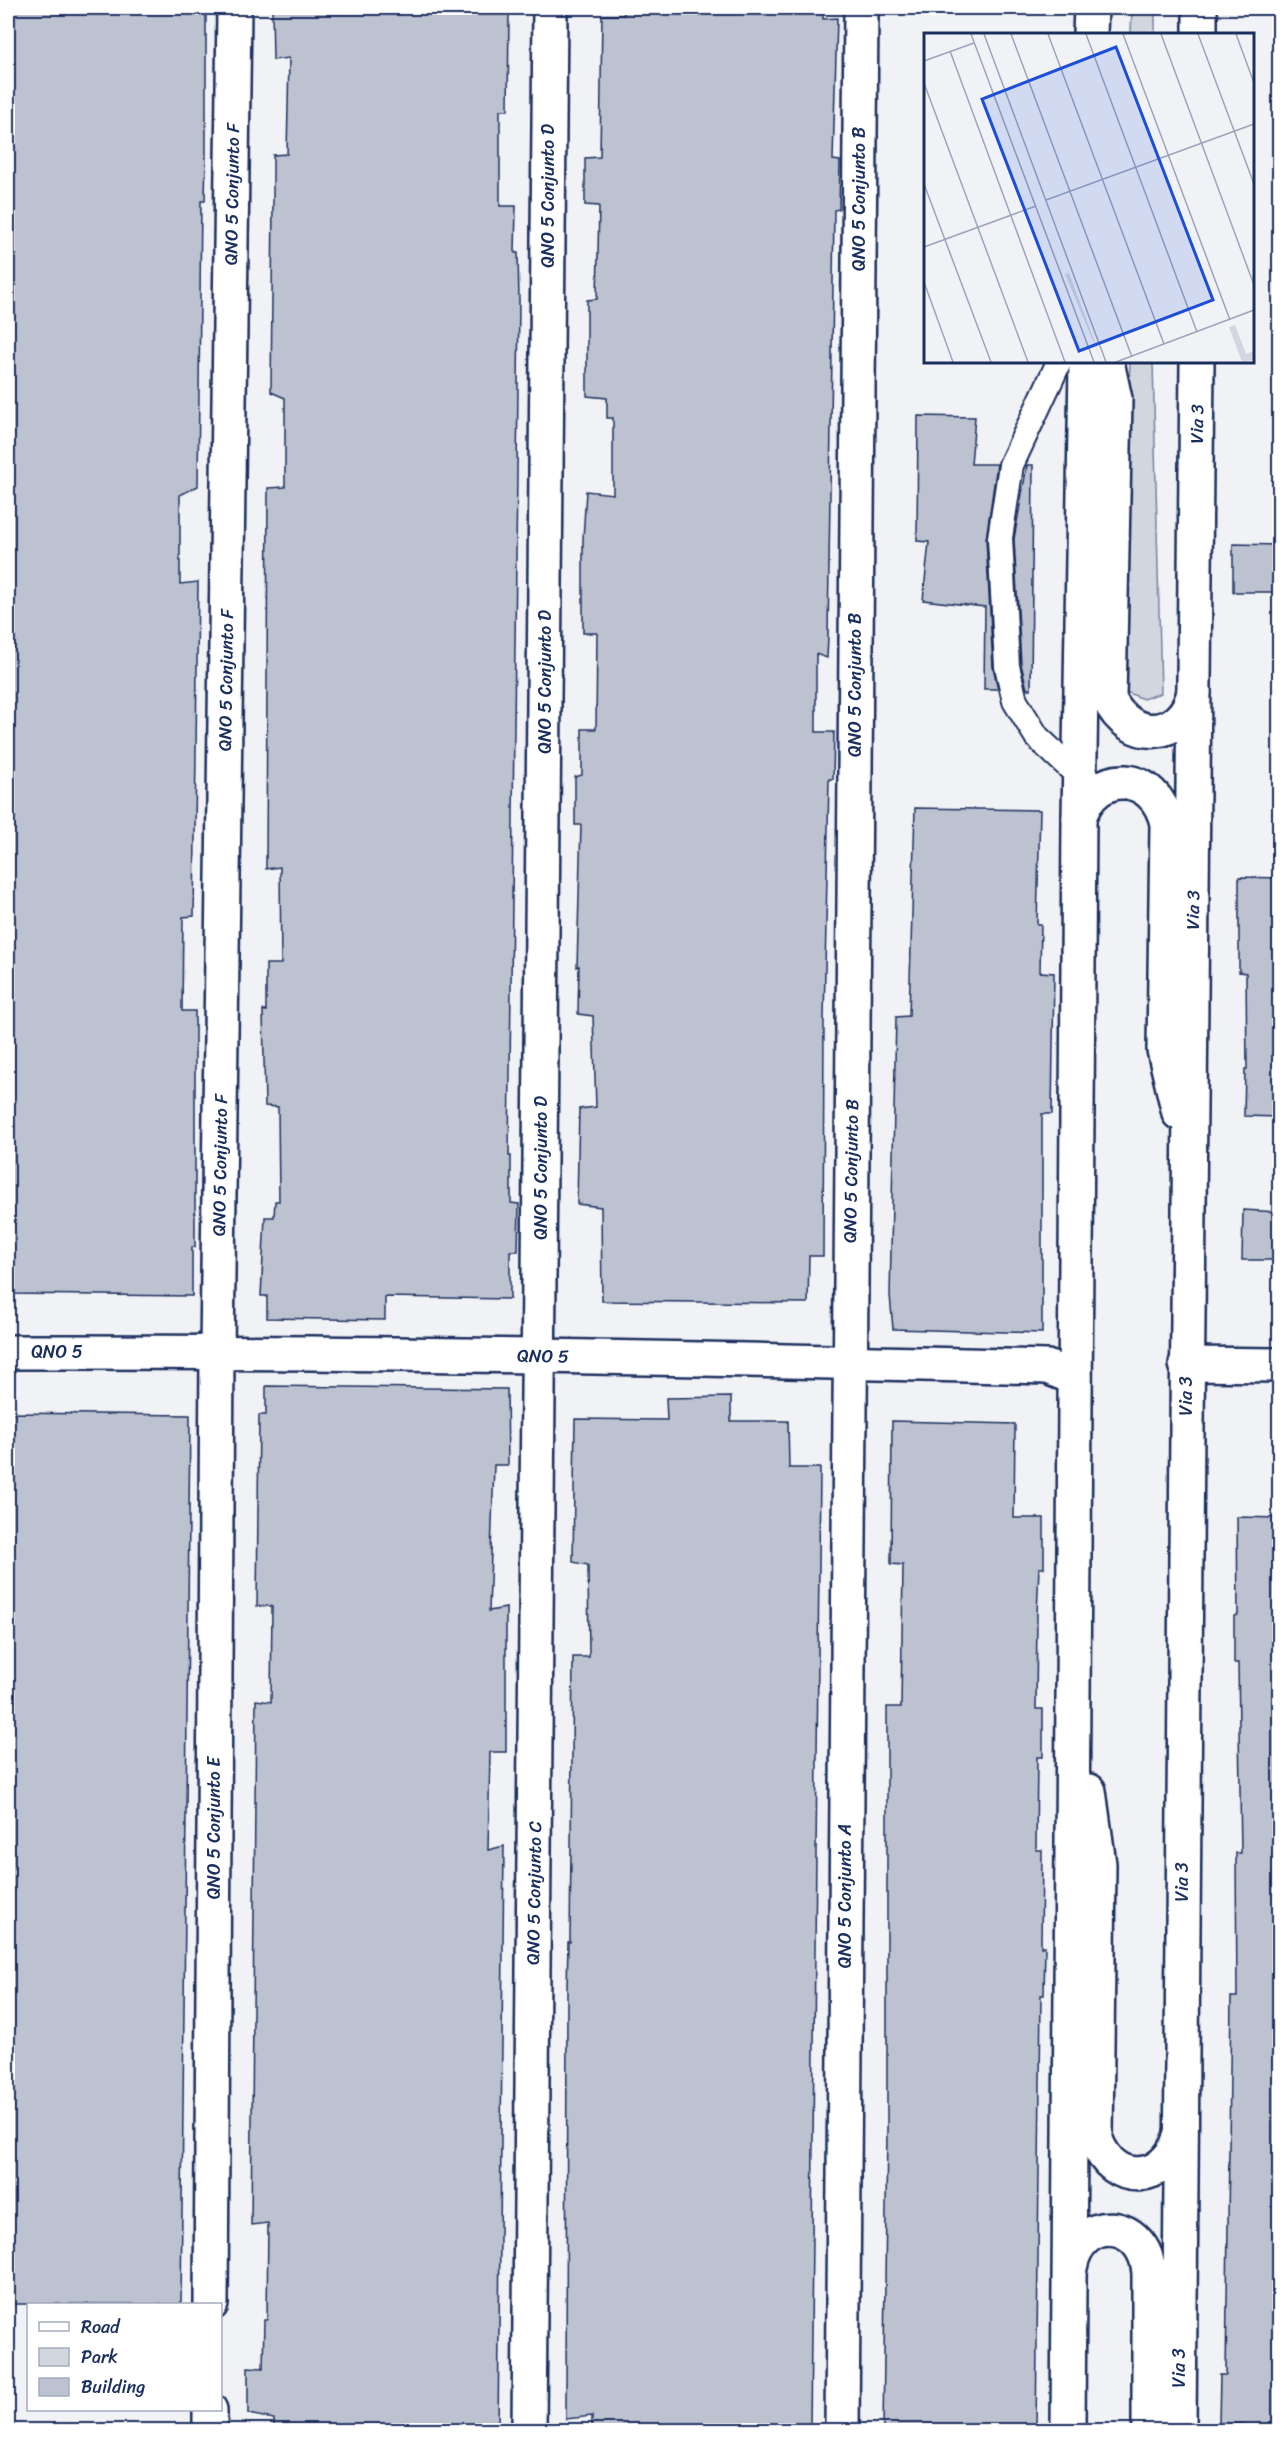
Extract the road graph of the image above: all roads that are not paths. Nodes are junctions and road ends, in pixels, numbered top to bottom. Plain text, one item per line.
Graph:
1 (234, 8) edge
2 (550, 8) edge
3 (861, 8) edge
4 (1091, 8) edge
5 (1200, 8) edge
6 (1090, 33) edge
7 (1200, 33) edge
8 (1059, 363) edge
9 (1086, 363) edge
10 (1107, 363) edge
11 (1197, 363) edge
12 (1194, 692) junction
13 (1080, 778) junction
14 (1079, 818) junction
15 (1191, 1164) junction
16 (8, 1352) edge
17 (218, 1352) junction
18 (540, 1356) junction
19 (849, 1362) junction
20 (1186, 1364) junction
21 (1280, 1365) edge
22 (1075, 1378) junction
23 (1073, 1673) junction
24 (1180, 2137) junction
25 (1070, 2268) junction
26 (211, 2303) edge
27 (210, 2411) edge
28 (210, 2430) edge
29 (529, 2430) edge
30 (842, 2430) edge
31 (1068, 2430) edge
32 (1149, 2430) edge
33 (1179, 2430) edge

1 - 17 street, QNO 5 Conjunto F
2 - 18 street, QNO 5 Conjunto D
3 - 19 street, QNO 5 Conjunto B
4 - 6 street
5 - 7 street
8 - 13 lane
9 - 13 street
10 - 12 street
11 - 12 street, Via 3
12 - 15 street, Via 3
13 - 14 street
14 - 15 street
14 - 22 street
15 - 20 street, Via 3
16 - 17 street, QNO 5
17 - 18 street, QNO 5
17 - 26 street, QNO 5 Conjunto E
18 - 19 street, QNO 5
18 - 29 street, QNO 5 Conjunto C
19 - 22 street, QNO 5
19 - 30 street, QNO 5 Conjunto A
20 - 21 street
20 - 24 street, Via 3
22 - 23 street
23 - 24 street
23 - 25 street
24 - 33 street, Via 3
25 - 31 street
25 - 32 street
27 - 28 street

